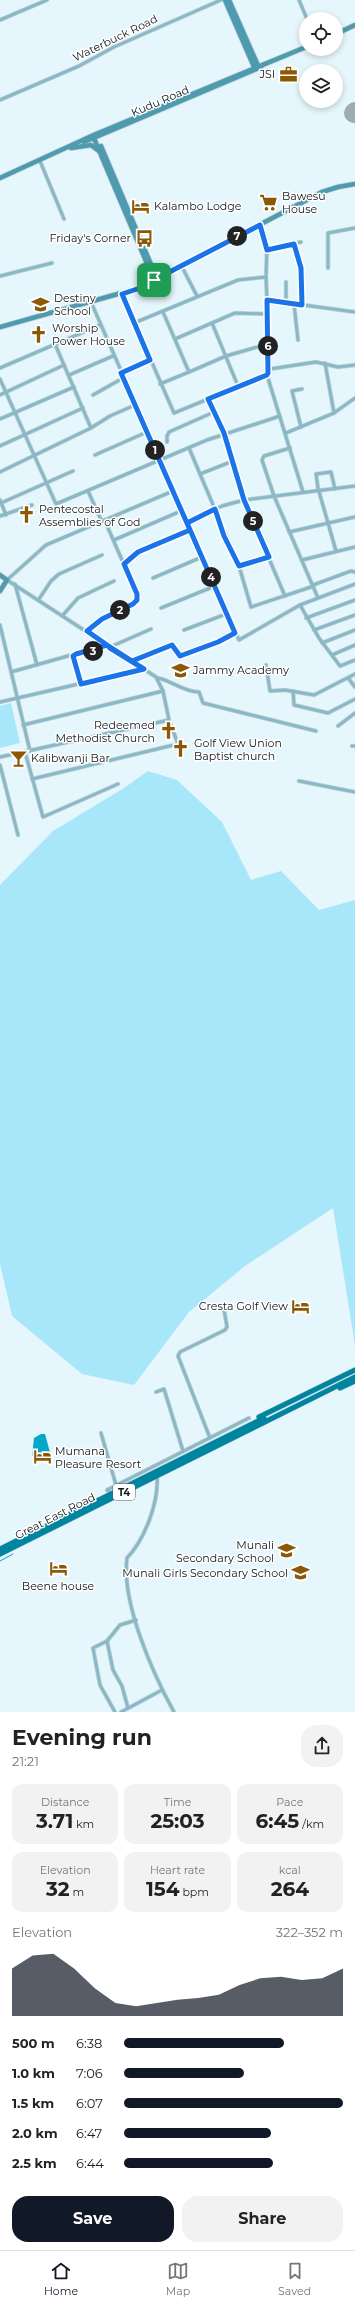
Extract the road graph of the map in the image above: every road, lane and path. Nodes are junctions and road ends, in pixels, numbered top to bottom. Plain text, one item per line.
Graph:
1 (47, 0) edge
2 (221, 0) edge
3 (225, 0) edge
4 (229, 0) edge
5 (299, 0) edge
6 (305, 12) edge
7 (0, 20) edge
8 (355, 26) edge
9 (343, 31) edge
10 (299, 50) edge
11 (253, 58) junction
12 (270, 62) junction
13 (258, 68) junction
14 (247, 71) junction
15 (0, 100) edge
16 (95, 136) junction
17 (63, 150) junction
18 (100, 153) junction
19 (40, 161) junction
20 (0, 178) edge
21 (355, 184) edge
22 (64, 219) dead end
23 (260, 225) junction
24 (355, 228) edge
25 (301, 242) dead end
26 (294, 244) junction
27 (267, 250) junction
28 (52, 263) dead end
29 (181, 265) junction
30 (328, 268) dead end
31 (0, 276) edge
32 (266, 277) junction
33 (155, 279) junction
34 (286, 282) dead end
35 (122, 294) junction
36 (197, 296) junction
37 (267, 300) junction
38 (91, 302) junction
39 (286, 303) junction
40 (294, 304) junction
41 (302, 305) junction
42 (163, 312) junction
43 (355, 312) edge
44 (267, 314) junction
45 (134, 323) junction
46 (212, 323) junction
47 (100, 325) junction
48 (0, 327) edge
49 (175, 339) junction
50 (298, 340) dead end
51 (55, 344) junction
52 (268, 344) junction
53 (113, 356) junction
54 (226, 356) junction
55 (150, 360) junction
56 (324, 363) junction
57 (64, 365) junction
58 (355, 365) edge
59 (0, 368) edge
60 (270, 369) junction
61 (189, 372) junction
62 (121, 373) junction
63 (68, 375) junction
64 (267, 375) junction
65 (123, 378) junction
66 (0, 379) edge
67 (160, 384) junction
68 (238, 386) junction
69 (74, 387) junction
70 (302, 389) dead end
71 (6, 393) junction
72 (0, 395) edge
73 (93, 395) dead end
74 (355, 398) edge
75 (208, 399) junction
76 (135, 405) junction
77 (83, 408) junction
78 (15, 412) junction
79 (214, 412) junction
80 (334, 414) junction
81 (280, 416) junction
82 (0, 419) edge
83 (301, 427) junction
84 (92, 428) junction
85 (147, 432) junction
86 (224, 433) junction
87 (286, 433) junction
88 (25, 434) junction
89 (167, 442) dead end
90 (0, 446) edge
91 (189, 448) junction
92 (290, 448) junction
93 (95, 455) dead end
94 (34, 456) junction
95 (159, 460) junction
96 (233, 461) junction
97 (73, 471) dead end
98 (0, 472) edge
99 (200, 474) junction
100 (46, 483) junction
101 (355, 486) edge
102 (335, 488) junction
103 (319, 490) junction
104 (88, 491) junction
105 (173, 492) junction
106 (303, 492) junction
107 (274, 496) junction
108 (244, 500) junction
109 (1, 502) edge
110 (32, 505) dead end
111 (215, 509) junction
112 (181, 511) junction
113 (6, 514) junction
114 (0, 516) edge
115 (355, 517) edge
116 (103, 522) junction
117 (187, 523) junction
118 (329, 523) junction
119 (190, 530) junction
120 (289, 532) junction
121 (114, 540) junction
122 (355, 547) edge
123 (336, 551) junction
124 (102, 555) dead end
125 (202, 557) junction
126 (269, 557) junction
127 (302, 560) junction
128 (124, 564) junction
129 (239, 566) junction
130 (355, 572) edge
131 (0, 575) edge
132 (153, 578) dead end
133 (7, 580) junction
134 (114, 581) dead end
135 (14, 584) junction
136 (355, 584) edge
137 (215, 586) junction
138 (313, 586) junction
139 (0, 591) edge
140 (285, 596) junction
141 (318, 598) junction
142 (39, 599) junction
143 (355, 600) edge
144 (300, 605) junction
145 (162, 608) dead end
146 (226, 614) junction
147 (63, 615) junction
148 (355, 615) edge
149 (306, 618) junction
150 (0, 625) edge
151 (151, 629) dead end
152 (184, 630) dead end
153 (314, 630) junction
154 (355, 630) edge
155 (87, 631) junction
156 (235, 633) junction
157 (322, 643) junction
158 (355, 645) edge
159 (109, 646) junction
160 (332, 655) junction
161 (73, 656) junction
162 (355, 660) edge
163 (132, 661) junction
164 (37, 665) junction
165 (266, 665) dead end
166 (144, 669) junction
167 (11, 672) junction
168 (355, 674) edge
169 (157, 678) junction
170 (348, 678) junction
171 (81, 684) junction
172 (355, 688) edge
173 (163, 691) junction
174 (293, 691) junction
175 (355, 699) edge
176 (17, 700) junction
177 (0, 702) edge
178 (355, 713) edge
179 (169, 720) junction
180 (23, 726) junction
181 (338, 726) dead end
182 (316, 731) dead end
183 (30, 751) junction
184 (25, 752) junction
185 (0, 757) edge
186 (0, 765) edge
187 (32, 779) junction
188 (299, 781) dead end
189 (118, 784) dead end
190 (355, 792) edge
191 (18, 836) dead end
192 (224, 1309) dead end
193 (355, 1370) edge
194 (355, 1373) edge
195 (355, 1377) edge
196 (355, 1381) edge
197 (156, 1392) dead end
198 (249, 1418) dead end
199 (247, 1429) junction
200 (101, 1433) dead end
201 (210, 1438) junction
202 (183, 1451) junction
203 (157, 1475) junction
204 (116, 1486) junction
205 (111, 1494) junction
206 (0, 1550) edge
207 (0, 1554) edge
208 (136, 1620) junction
209 (107, 1641) junction
210 (162, 1690) junction
211 (128, 1708) junction
212 (115, 1712) edge
213 (121, 1712) edge
214 (174, 1712) edge

1 - 7 street
2 - 15 street, Waterbuck Road
3 - 11 main road
4 - 11 main road
5 - 6 street
8 - 9 main road
10 - 12 main road, Kudu Road
11 - 12 main road
11 - 13 main road
11 - 14 main road
12 - 13 main road, Kudu Road
13 - 14 main road, Kudu Road
13 - 16 main road, Kudu Road
14 - 16 main road, Kudu Road
16 - 17 main road, Kudu Road
16 - 18 main road
16 - 33 main road
17 - 18 main road
17 - 19 main road, Kudu Road
18 - 33 main road
19 - 20 main road, Kudu Road
19 - 22 street
21 - 23 main road
23 - 27 street
23 - 29 main road
24 - 30 street
25 - 26 street
26 - 27 street
26 - 41 street
27 - 32 street
28 - 31 street
29 - 33 main road
29 - 36 street
32 - 36 street
32 - 37 street
33 - 35 main road
34 - 39 street
35 - 38 main road
35 - 45 street
36 - 42 street
37 - 39 street
37 - 44 street
38 - 47 street
38 - 48 main road
39 - 40 street
40 - 41 street
40 - 50 street
41 - 43 street
42 - 45 street
42 - 49 street
44 - 46 street
44 - 52 street
45 - 55 street
46 - 49 street
46 - 54 street
47 - 51 street
47 - 53 street
49 - 61 street
51 - 57 street
51 - 59 street
52 - 54 street
52 - 60 street
53 - 62 street
53 - 63 street
54 - 61 street
54 - 68 street
55 - 62 street
55 - 67 street
56 - 58 street
56 - 60 street
56 - 80 street
57 - 63 street
57 - 71 street
60 - 64 street
61 - 67 street
62 - 65 street
63 - 69 street
64 - 68 street
64 - 81 street
65 - 73 street
65 - 76 street
66 - 71 street
67 - 75 street
68 - 75 street
69 - 77 street
69 - 78 street
70 - 83 street
71 - 72 street
71 - 78 street
74 - 80 street
75 - 79 street
76 - 84 street
76 - 85 street
77 - 84 street
77 - 88 street
78 - 82 street
78 - 88 street
79 - 86 street
79 - 89 street
80 - 83 street
81 - 86 street
81 - 87 street
83 - 87 street
84 - 94 street
85 - 93 street
85 - 95 street
86 - 91 street
86 - 96 street
87 - 92 street
88 - 90 street
88 - 94 street
91 - 95 street
91 - 99 street
92 - 106 street
92 - 107 street
94 - 98 street
94 - 100 street
95 - 104 street
95 - 105 street
96 - 99 street
96 - 108 street
97 - 100 street
99 - 111 street
100 - 104 street
100 - 109 street
101 - 102 street
102 - 103 street
102 - 103 street
103 - 106 street
103 - 118 street
104 - 116 street
105 - 112 street
105 - 116 street
106 - 107 street
107 - 108 street
107 - 120 street
108 - 111 street
108 - 126 street
109 - 113 street
110 - 113 street
111 - 117 street
111 - 129 street
112 - 117 street
112 - 121 street
113 - 114 street
115 - 118 street
116 - 121 street
116 - 133 street
117 - 119 street
118 - 120 street
118 - 123 street
119 - 125 street
119 - 128 street
120 - 127 street
121 - 128 street
122 - 123 street
123 - 127 street
124 - 142 street
125 - 132 street
125 - 137 street
126 - 129 street
126 - 140 street
127 - 138 street
128 - 155 street
129 - 140 street
130 - 138 street
131 - 133 main road
133 - 135 street
133 - 139 main road
134 - 147 street
135 - 142 street
135 - 164 street
136 - 141 street
137 - 145 street
137 - 146 street
138 - 140 street
138 - 141 street
141 - 144 street
142 - 147 street
143 - 149 street
144 - 149 street
144 - 156 street
146 - 152 street
146 - 156 street
147 - 155 street
148 - 153 street
149 - 153 street
150 - 167 street
151 - 159 street
153 - 157 street
154 - 157 street
155 - 159 street
156 - 163 street
157 - 160 street
158 - 160 street
159 - 161 street
159 - 163 street
160 - 162 street
161 - 164 street
161 - 171 street
163 - 166 street
164 - 167 street
165 - 174 street
166 - 169 street
166 - 171 street
167 - 176 street
168 - 170 street
169 - 173 street
169 - 182 street
170 - 172 street
170 - 174 street
171 - 176 street
173 - 179 street
173 - 180 street
174 - 175 street
176 - 177 street
176 - 180 street
178 - 181 street
179 - 183 street
179 - 187 street
180 - 183 street
183 - 184 street
184 - 185 street
184 - 187 street
186 - 191 street
187 - 189 street
188 - 190 street
192 - 201 street
193 - 199 main road, Great East Road / T4
194 - 199 main road, Great East Road / T4
195 - 199 main road, Great East Road / T4
196 - 199 main road, Great East Road / T4
197 - 202 street
198 - 201 street
199 - 203 main road, Great East Road / T4
199 - 205 main road, Great East Road / T4
200 - 204 street
201 - 202 street
202 - 204 street
203 - 207 main road, Great East Road / T4
203 - 208 street
204 - 205 street
205 - 206 main road, Great East Road / T4
208 - 209 street
208 - 210 street
209 - 211 street
209 - 212 street
210 - 211 street
210 - 214 street
211 - 213 street

